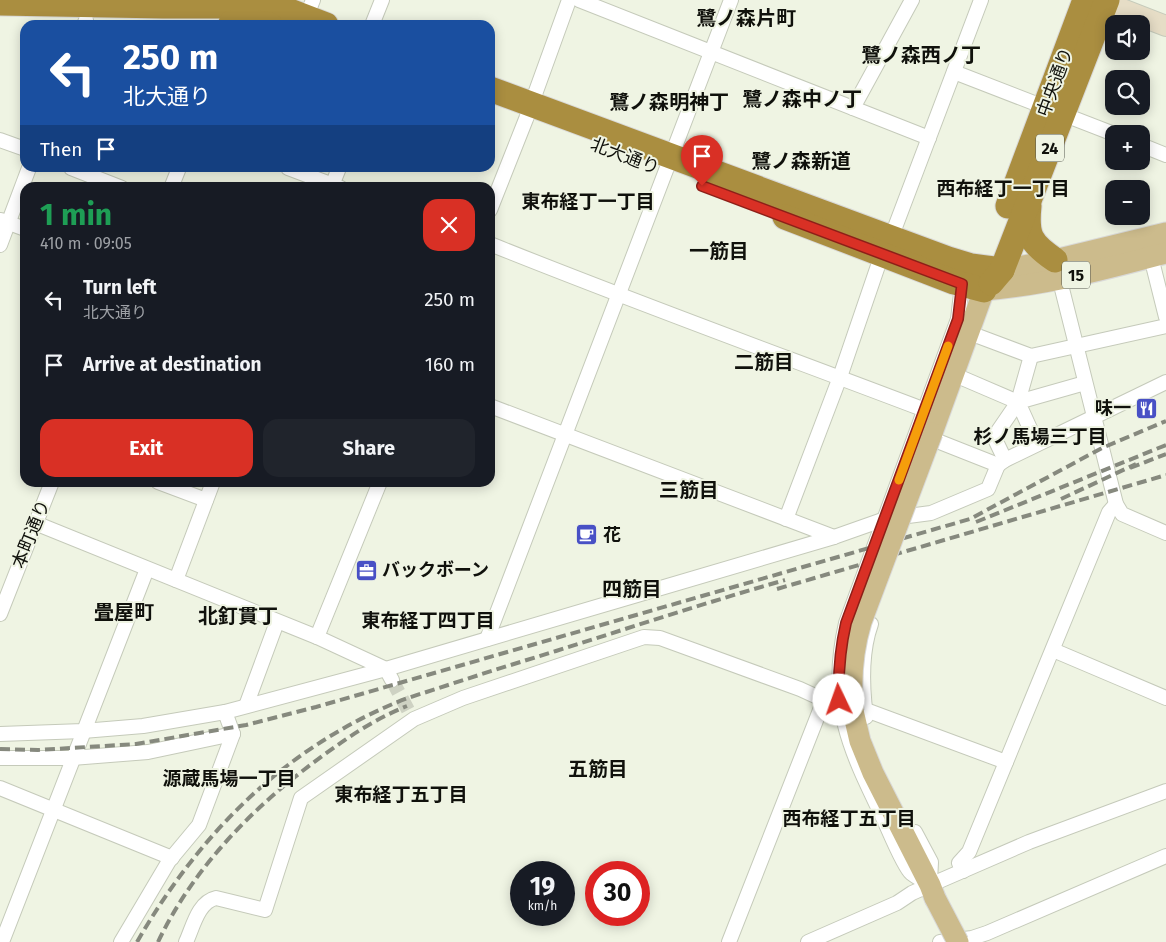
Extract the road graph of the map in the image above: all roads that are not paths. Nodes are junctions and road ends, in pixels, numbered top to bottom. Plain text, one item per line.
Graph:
1 (382, 0) edge
2 (569, 0) edge
3 (579, 0) edge
4 (731, 0) edge
5 (912, 0) edge
6 (981, 0) edge
7 (1099, 1) edge
8 (0, 3) edge
9 (165, 3) edge
10 (239, 14) edge
11 (315, 14) edge
12 (0, 18) edge
13 (42, 20) edge
14 (124, 20) edge
15 (252, 20) edge
16 (374, 20) edge
17 (1166, 26) edge
18 (711, 52) junction
19 (954, 72) junction
20 (495, 92) edge
21 (495, 106) edge
22 (853, 108) junction
23 (1055, 110) junction
24 (528, 112) junction
25 (1105, 130) edge
26 (929, 138) junction
27 (0, 140) edge
28 (20, 147) edge
29 (1150, 149) edge
30 (1166, 155) edge
31 (668, 164) junction
32 (81, 172) edge
33 (298, 172) edge
34 (107, 182) edge
35 (325, 182) edge
36 (20, 187) edge
37 (1030, 196) junction
38 (495, 197) edge
39 (4, 222) edge
40 (20, 227) edge
41 (1166, 233) edge
42 (0, 245) edge
43 (495, 246) edge
44 (886, 246) junction
45 (1158, 255) edge
46 (1057, 270) junction
47 (983, 278) junction
48 (618, 296) junction
49 (1166, 317) edge
50 (1166, 326) edge
51 (974, 327) junction
52 (1077, 346) junction
53 (1031, 356) junction
54 (840, 377) junction
55 (962, 378) junction
56 (1166, 382) edge
57 (1085, 383) junction
58 (1018, 402) junction
59 (495, 408) edge
60 (925, 410) junction
61 (1093, 418) junction
62 (565, 434) junction
63 (929, 436) junction
64 (1037, 444) junction
65 (1002, 463) junction
66 (50, 487) edge
67 (171, 487) edge
68 (211, 487) edge
69 (378, 487) edge
70 (206, 500) junction
71 (1116, 504) junction
72 (910, 516) junction
73 (786, 519) junction
74 (885, 519) junction
75 (35, 523) junction
76 (1166, 533) edge
77 (834, 537) junction
78 (147, 569) junction
79 (176, 580) junction
80 (5, 584) edge
81 (0, 614) edge
82 (277, 622) junction
83 (317, 637) junction
84 (487, 639) junction
85 (1054, 650) junction
86 (389, 674) junction
87 (1166, 698) edge
88 (824, 700) junction
89 (246, 706) junction
90 (852, 707) junction
91 (225, 712) junction
92 (83, 731) junction
93 (0, 734) edge
94 (233, 734) junction
95 (0, 758) edge
96 (72, 758) junction
97 (1006, 762) junction
98 (0, 788) edge
99 (1166, 792) edge
100 (52, 810) junction
101 (1166, 856) edge
102 (172, 858) junction
103 (963, 871) junction
104 (933, 892) junction
105 (2, 942) edge
106 (121, 942) edge
107 (189, 942) edge
108 (729, 942) edge
109 (808, 942) edge
110 (940, 942) edge
111 (958, 942) edge

1 - 16 street
2 - 24 street
3 - 18 street
4 - 18 street
5 - 22 street
6 - 19 street
7 - 17 street
7 - 23 highway, 中央通り / 24
8 - 9 highway
9 - 10 highway
10 - 11 highway
10 - 14 highway
10 - 15 highway
12 - 13 highway
18 - 22 street
18 - 31 street
19 - 23 street
19 - 26 street
20 - 24 highway, 北大通り
21 - 24 highway, 北大通り
22 - 26 street
23 - 25 street
23 - 37 highway, 中央通り / 24
23 - 47 highway, 中央通り / 24
24 - 31 highway, 北大通り
24 - 38 street
26 - 44 street
27 - 28 street
29 - 30 street
31 - 44 highway, 北大通り
31 - 48 street
32 - 34 street
33 - 35 street
36 - 39 street
37 - 46 highway, 24
37 - 47 highway, 中央通り / 24
39 - 40 street
39 - 42 street
41 - 46 main road, 15
43 - 48 street
44 - 47 highway, 北大通り
44 - 54 street
45 - 46 main road, 15
45 - 49 street
46 - 47 main road, 15
46 - 52 street
47 - 51 main road
47 - 60 street
48 - 54 street
48 - 62 street
50 - 52 street
51 - 53 street
51 - 55 street
51 - 63 main road
52 - 53 street
52 - 57 street
53 - 58 street
54 - 60 street
54 - 73 street
55 - 58 street
55 - 63 street
56 - 61 street
57 - 58 street
57 - 61 street
58 - 64 street
58 - 65 street
59 - 62 street
60 - 63 street
61 - 64 street
61 - 71 street
62 - 73 street
62 - 84 street
63 - 65 street
63 - 72 street
63 - 74 street
63 - 90 main road, bridge
64 - 65 street
65 - 72 street
66 - 75 street, 本町通り
67 - 70 street
68 - 70 street
69 - 83 street
70 - 79 street
71 - 76 street
71 - 85 street
72 - 74 street
72 - 90 street
73 - 77 street
74 - 77 street
74 - 90 street
75 - 78 street
75 - 80 street, 本町通り
77 - 84 street
78 - 79 street
78 - 92 street
79 - 82 street
80 - 81 street, 本町通り
82 - 83 street
82 - 89 street
83 - 86 street
84 - 86 street
85 - 87 street
85 - 97 street
86 - 89 street
88 - 90 street
88 - 107 street
88 - 108 street
89 - 91 street
90 - 97 street
90 - 104 main road
91 - 92 street
91 - 94 street
92 - 93 street
92 - 96 street
94 - 96 street
94 - 102 street
95 - 96 street
96 - 100 street
97 - 103 street
98 - 100 street
99 - 103 street
100 - 102 street
100 - 105 street
101 - 110 street
102 - 106 street
103 - 104 street
104 - 109 street
104 - 111 main road, bridge

